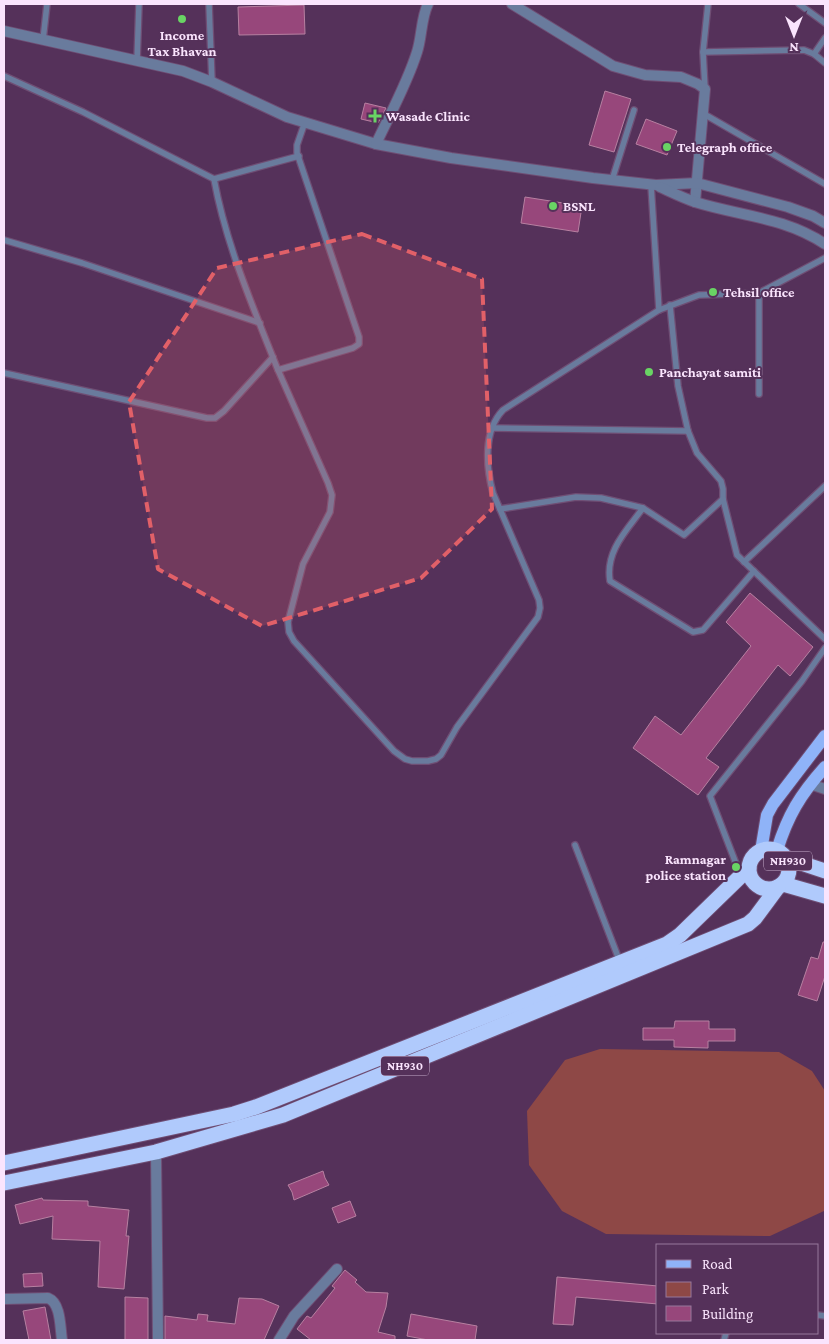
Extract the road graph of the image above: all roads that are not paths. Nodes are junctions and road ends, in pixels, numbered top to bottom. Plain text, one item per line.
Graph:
1 (47, 4) edge
2 (139, 4) edge
3 (209, 4) edge
4 (428, 4) edge
5 (512, 4) edge
6 (708, 4) edge
7 (800, 4) edge
8 (825, 23) edge
9 (4, 31) edge
10 (825, 38) edge
11 (43, 40) junction
12 (703, 52) junction
13 (814, 54) junction
14 (137, 61) junction
15 (825, 63) edge
16 (4, 76) edge
17 (212, 82) junction
18 (705, 89) junction
19 (634, 110) dead end
20 (704, 114) junction
21 (305, 122) junction
22 (376, 144) junction
23 (298, 156) junction
24 (214, 179) junction
25 (612, 180) junction
26 (697, 183) junction
27 (825, 184) edge
28 (654, 185) junction
29 (694, 202) junction
30 (825, 223) edge
31 (4, 240) edge
32 (825, 244) edge
33 (825, 258) edge
34 (759, 293) junction
35 (670, 305) junction
36 (659, 310) junction
37 (260, 323) junction
38 (273, 357) junction
39 (278, 370) junction
40 (4, 373) edge
41 (759, 394) dead end
42 (492, 428) junction
43 (688, 431) junction
44 (825, 486) edge
45 (723, 498) junction
46 (643, 508) junction
47 (500, 509) junction
48 (744, 562) junction
49 (754, 572) junction
50 (825, 639) edge
51 (825, 648) edge
52 (825, 736) edge
53 (825, 767) edge
54 (810, 784) junction
55 (825, 789) edge
56 (575, 845) dead end
57 (761, 851) junction
58 (782, 854) junction
59 (745, 872) junction
60 (825, 872) edge
61 (781, 886) junction
62 (825, 896) edge
63 (623, 969) junction
64 (156, 1152) junction
65 (4, 1163) edge
66 (4, 1183) edge
67 (337, 1269) dead end
68 (4, 1299) edge
69 (62, 1340) edge
70 (158, 1340) edge
71 (279, 1340) edge

1 - 11 lane
2 - 14 lane
3 - 17 lane
4 - 22 street
5 - 18 street
6 - 12 lane
7 - 8 lane
9 - 11 street
10 - 13 lane
11 - 14 street
12 - 13 lane
12 - 18 lane
13 - 15 lane
14 - 17 street
16 - 24 lane
17 - 21 street
18 - 20 street
19 - 25 lane
20 - 26 street
20 - 27 lane
21 - 22 street
21 - 23 lane
22 - 25 street
23 - 24 lane
23 - 39 lane
24 - 37 lane
25 - 28 street
26 - 28 street
26 - 29 street
26 - 30 street
28 - 29 street
28 - 36 lane
29 - 32 street
31 - 37 lane
33 - 34 lane
34 - 35 lane
34 - 41 lane
35 - 36 lane
35 - 43 lane
36 - 42 lane
37 - 38 lane
38 - 39 lane
38 - 40 lane
39 - 47 lane
42 - 43 lane
42 - 47 lane
43 - 45 lane
44 - 48 lane
45 - 46 lane
45 - 48 lane
46 - 47 lane
46 - 49 lane
48 - 49 lane
49 - 50 lane
51 - 59 lane
52 - 57 main road
53 - 54 main road
54 - 55 street
54 - 58 main road
56 - 63 lane
57 - 58 highway, NH930
57 - 59 highway, NH930
58 - 60 highway, NH930
58 - 61 highway, NH930
59 - 61 highway, NH930
59 - 63 highway, NH930
61 - 62 highway, NH930
61 - 63 highway, NH930
63 - 64 highway, NH930
63 - 65 highway, NH930
64 - 66 highway, NH930
64 - 70 street
67 - 71 street
68 - 69 street

